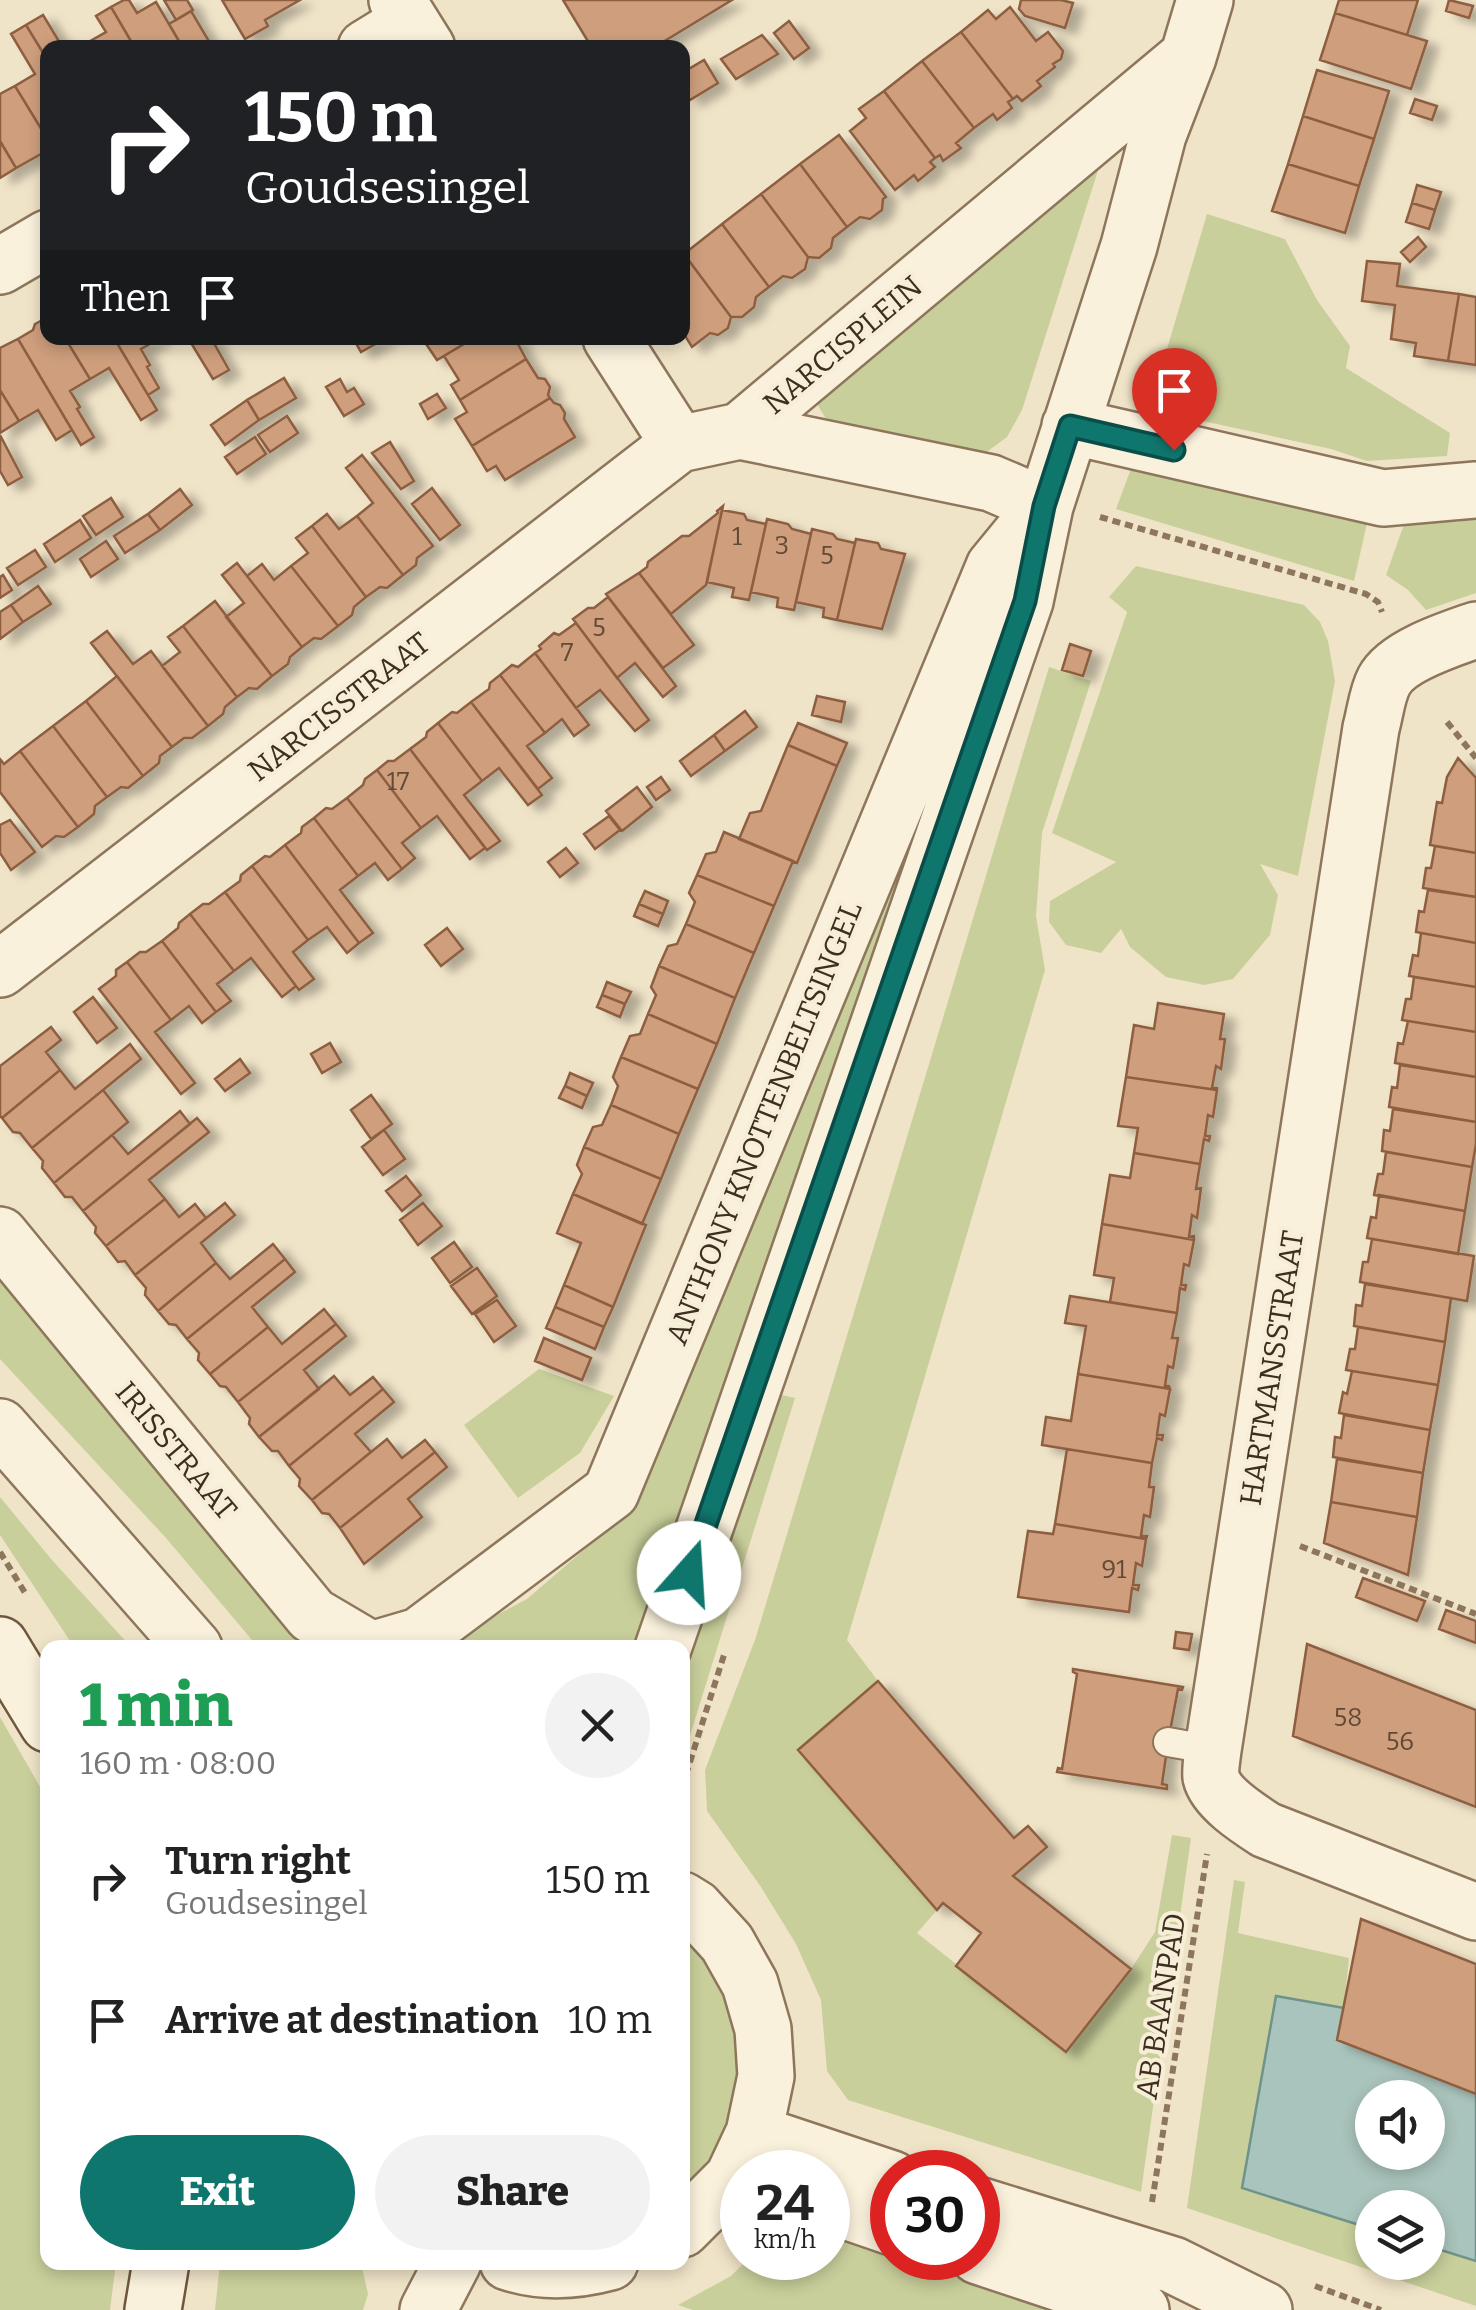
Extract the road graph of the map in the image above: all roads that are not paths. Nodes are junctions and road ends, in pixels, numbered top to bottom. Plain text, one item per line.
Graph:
1 (1206, 0) edge
2 (1188, 56) junction
3 (40, 243) edge
4 (0, 266) edge
5 (615, 345) edge
6 (1070, 426) junction
7 (740, 431) junction
8 (678, 444) junction
9 (1476, 490) edge
10 (1044, 506) junction
11 (1476, 630) edge
12 (0, 970) edge
13 (0, 1235) edge
14 (0, 1427) edge
15 (187, 1640) edge
16 (354, 1640) edge
17 (405, 1640) edge
18 (666, 1640) edge
19 (0, 1645) edge
20 (40, 1711) edge
21 (690, 1905) edge
22 (1476, 1912) edge
23 (747, 2150) edge
24 (720, 2189) edge
25 (1000, 2212) edge
26 (690, 2220) edge
27 (1000, 2263) edge
28 (159, 2270) edge
29 (449, 2270) edge
30 (153, 2310) edge
31 (428, 2310) edge
32 (1141, 2310) edge
33 (1264, 2310) edge

1 - 2 street, ANTHONY KNOTTENBELTSINGEL
2 - 6 street, ANTHONY KNOTTENBELTSINGEL
2 - 7 street, NARCISPLEIN
3 - 4 street
5 - 8 street
6 - 9 street
6 - 10 street, ANTHONY KNOTTENBELTSINGEL
7 - 8 street
7 - 10 street, NARCISPLEIN
8 - 12 street, NARCISSTRAAT
10 - 17 street, ANTHONY KNOTTENBELTSINGEL
10 - 18 street, ANTHONY KNOTTENBELTSINGEL
11 - 22 street, HARTMANSSTRAAT
13 - 16 street, IRISSTRAAT
14 - 15 street
19 - 20 street
21 - 23 street
24 - 26 street
25 - 33 street
27 - 32 street
28 - 30 street
29 - 31 street

